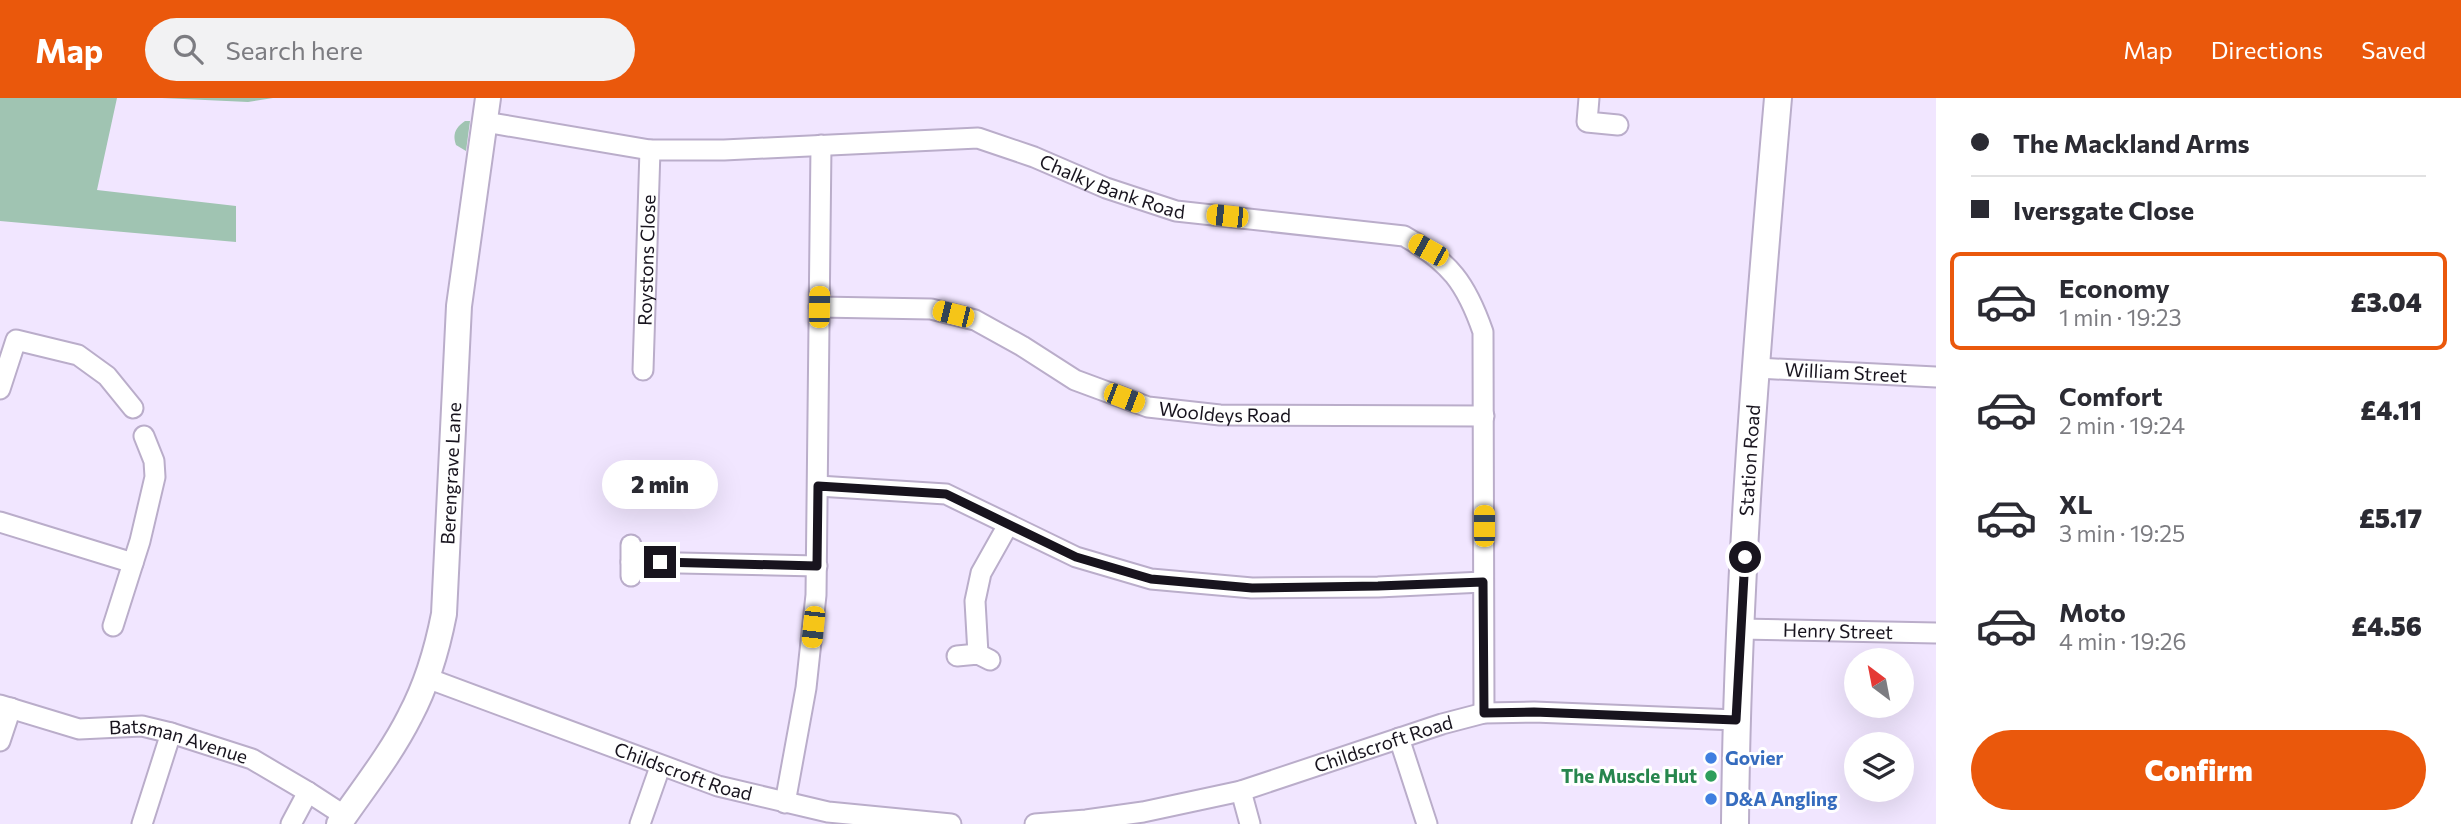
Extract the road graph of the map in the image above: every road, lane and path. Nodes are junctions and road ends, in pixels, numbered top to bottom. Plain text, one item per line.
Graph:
1 (1778, 98) edge
2 (1588, 106) edge
3 (487, 110) edge
4 (1618, 125) dead end
5 (821, 145) junction
6 (650, 150) junction
7 (819, 307) junction
8 (8, 338) edge
9 (1757, 368) junction
10 (643, 370) dead end
11 (1936, 377) edge
12 (0, 389) edge
13 (133, 408) dead end
14 (1484, 416) junction
15 (144, 436) dead end
16 (818, 486) junction
17 (0, 522) edge
18 (1008, 525) junction
19 (631, 561) dead end
20 (133, 563) junction
21 (817, 566) junction
22 (1483, 582) junction
23 (113, 626) dead end
24 (1740, 629) junction
25 (1936, 633) edge
26 (957, 656) dead end
27 (427, 678) junction
28 (6, 706) edge
29 (1484, 713) junction
30 (1736, 720) junction
31 (171, 733) junction
32 (1399, 738) junction
33 (0, 741) edge
34 (660, 767) junction
35 (1241, 791) junction
36 (308, 792) junction
37 (785, 803) junction
38 (342, 820) edge
39 (142, 824) edge
40 (291, 824) edge
41 (639, 824) edge
42 (951, 824) edge
43 (1035, 824) edge
44 (1250, 824) edge
45 (1427, 824) edge
46 (1735, 824) edge

1 - 9 main road, Station Road
2 - 4 street
3 - 6 street, Chalky Bank Road
3 - 27 street, Berengrave Lane
5 - 6 street, Chalky Bank Road
5 - 7 street
5 - 14 street, Chalky Bank Road
6 - 10 street, Roystons Close
7 - 14 street, Wooldeys Road
7 - 16 street
8 - 12 street
8 - 13 street
9 - 11 street, William Street
9 - 24 main road, Station Road
14 - 22 street, Chalky Bank Road
15 - 20 street
16 - 18 street
16 - 21 street
17 - 20 street
18 - 22 street
18 - 26 street
19 - 21 street
20 - 23 street
21 - 37 street
22 - 29 street, Chalky Bank Road
24 - 25 street, Henry Street
24 - 30 main road, Station Road
27 - 34 street, Childscroft Road
27 - 38 street, Berengrave Lane
28 - 31 street, Batsman Avenue
28 - 33 street
29 - 30 street, Childscroft Road
29 - 32 street, Childscroft Road
30 - 46 main road, Station Road
31 - 36 street, Batsman Avenue
31 - 39 street
32 - 35 street, Childscroft Road
32 - 45 street
34 - 37 street, Childscroft Road
34 - 41 street
35 - 43 street, Childscroft Road
35 - 44 street
36 - 38 street, Batsman Avenue
36 - 40 street
37 - 42 street, Childscroft Road

